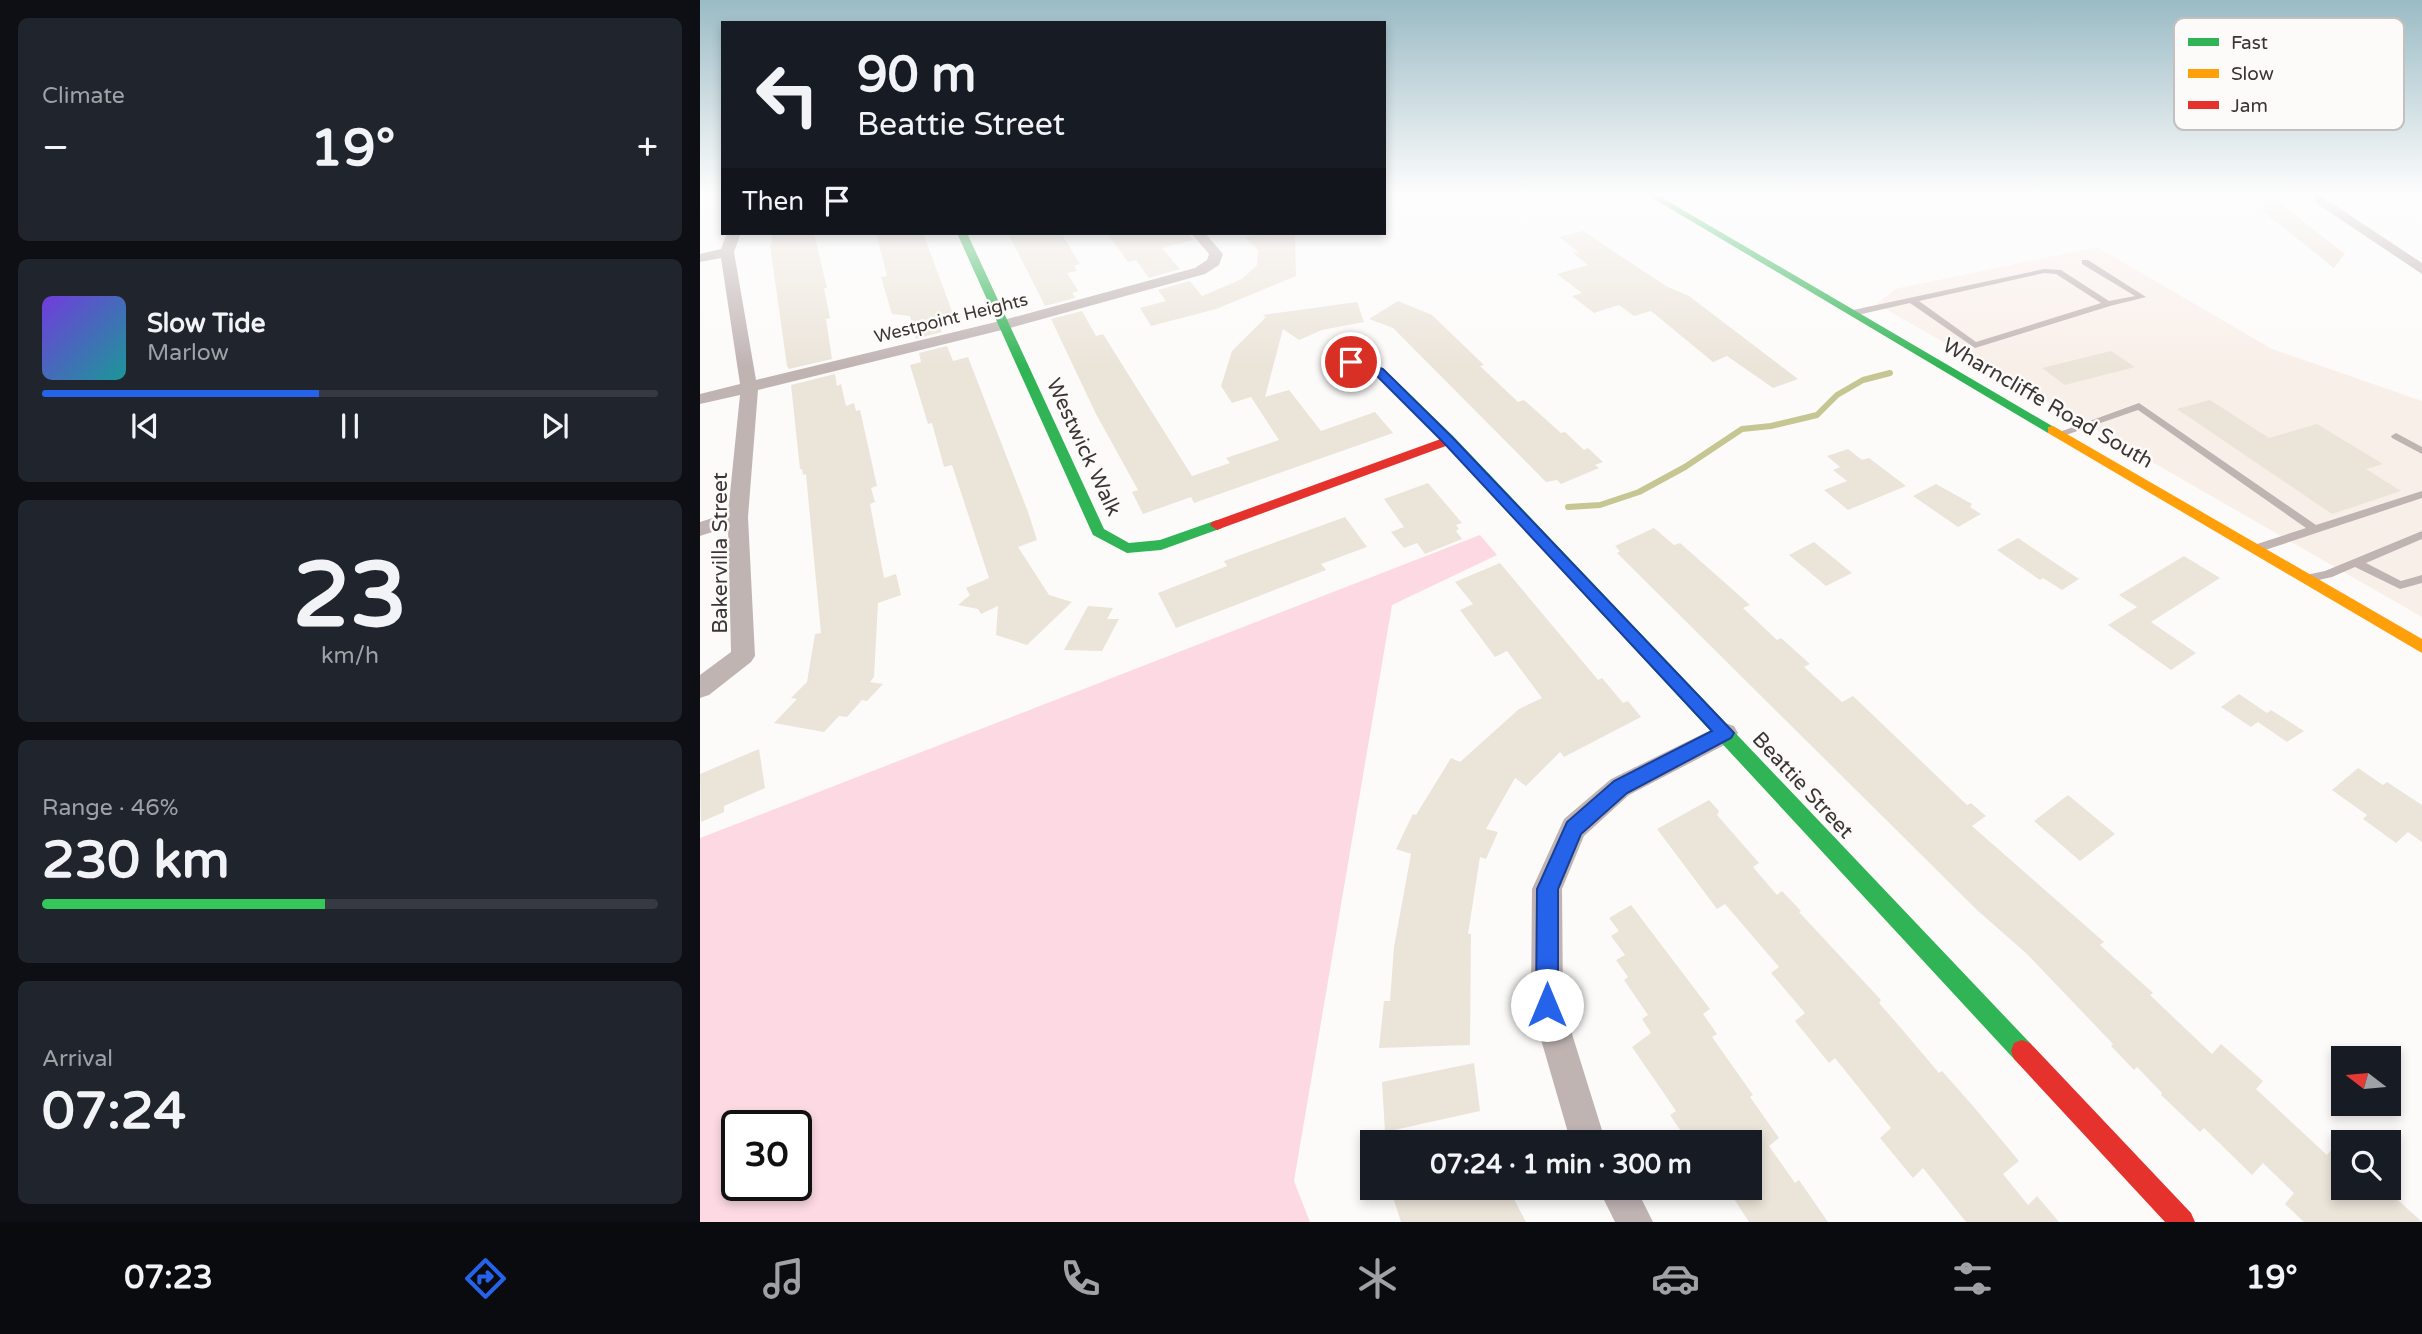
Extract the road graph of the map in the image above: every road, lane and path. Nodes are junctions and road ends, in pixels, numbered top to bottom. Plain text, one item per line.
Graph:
1 (722, 253) edge
2 (727, 253) edge
3 (971, 253) edge
4 (1215, 253) edge
5 (1751, 253) edge
6 (2397, 253) edge
7 (700, 258) edge
8 (2085, 261) dead end
9 (2422, 270) edge
10 (1913, 301) junction
11 (2108, 303) junction
12 (1853, 313) junction
13 (1004, 325) junction
14 (1351, 362) dead end
15 (748, 388) junction
16 (700, 399) edge
17 (2059, 434) junction
18 (2396, 436) dead end
19 (1449, 440) junction
20 (2422, 451) edge
21 (2422, 494) edge
22 (738, 517) junction
23 (700, 529) edge
24 (2315, 529) junction
25 (2422, 535) edge
26 (2255, 549) junction
27 (2356, 563) junction
28 (2306, 579) junction
29 (2422, 579) edge
30 (2422, 647) edge
31 (700, 688) edge
32 (1725, 733) junction
33 (1585, 1130) edge
34 (1623, 1200) edge
35 (1635, 1222) edge
36 (2182, 1222) edge

1 - 7 street
2 - 15 street, Bakervilla Street
3 - 13 street, Westwick Walk
4 - 13 street, Westpoint Heights
5 - 12 street, Wharncliffe Road South
6 - 9 street
8 - 11 lane
10 - 11 lane
10 - 11 lane
10 - 12 lane
12 - 17 street, Wharncliffe Road South
13 - 15 street, Westpoint Heights
13 - 19 street, Westwick Walk
14 - 19 street, Beattie Street
15 - 16 street, Westpoint Heights
15 - 22 street, Bakervilla Street
17 - 24 lane
17 - 26 street, Wharncliffe Road South
18 - 20 lane
19 - 32 street, Beattie Street
21 - 24 lane
22 - 23 street
22 - 31 street, Bakervilla Street
24 - 26 lane
25 - 27 lane
26 - 28 street, Wharncliffe Road South
27 - 28 lane
27 - 29 lane
28 - 30 street, Wharncliffe Road South
32 - 33 street
32 - 36 street, Beattie Street
34 - 35 street

